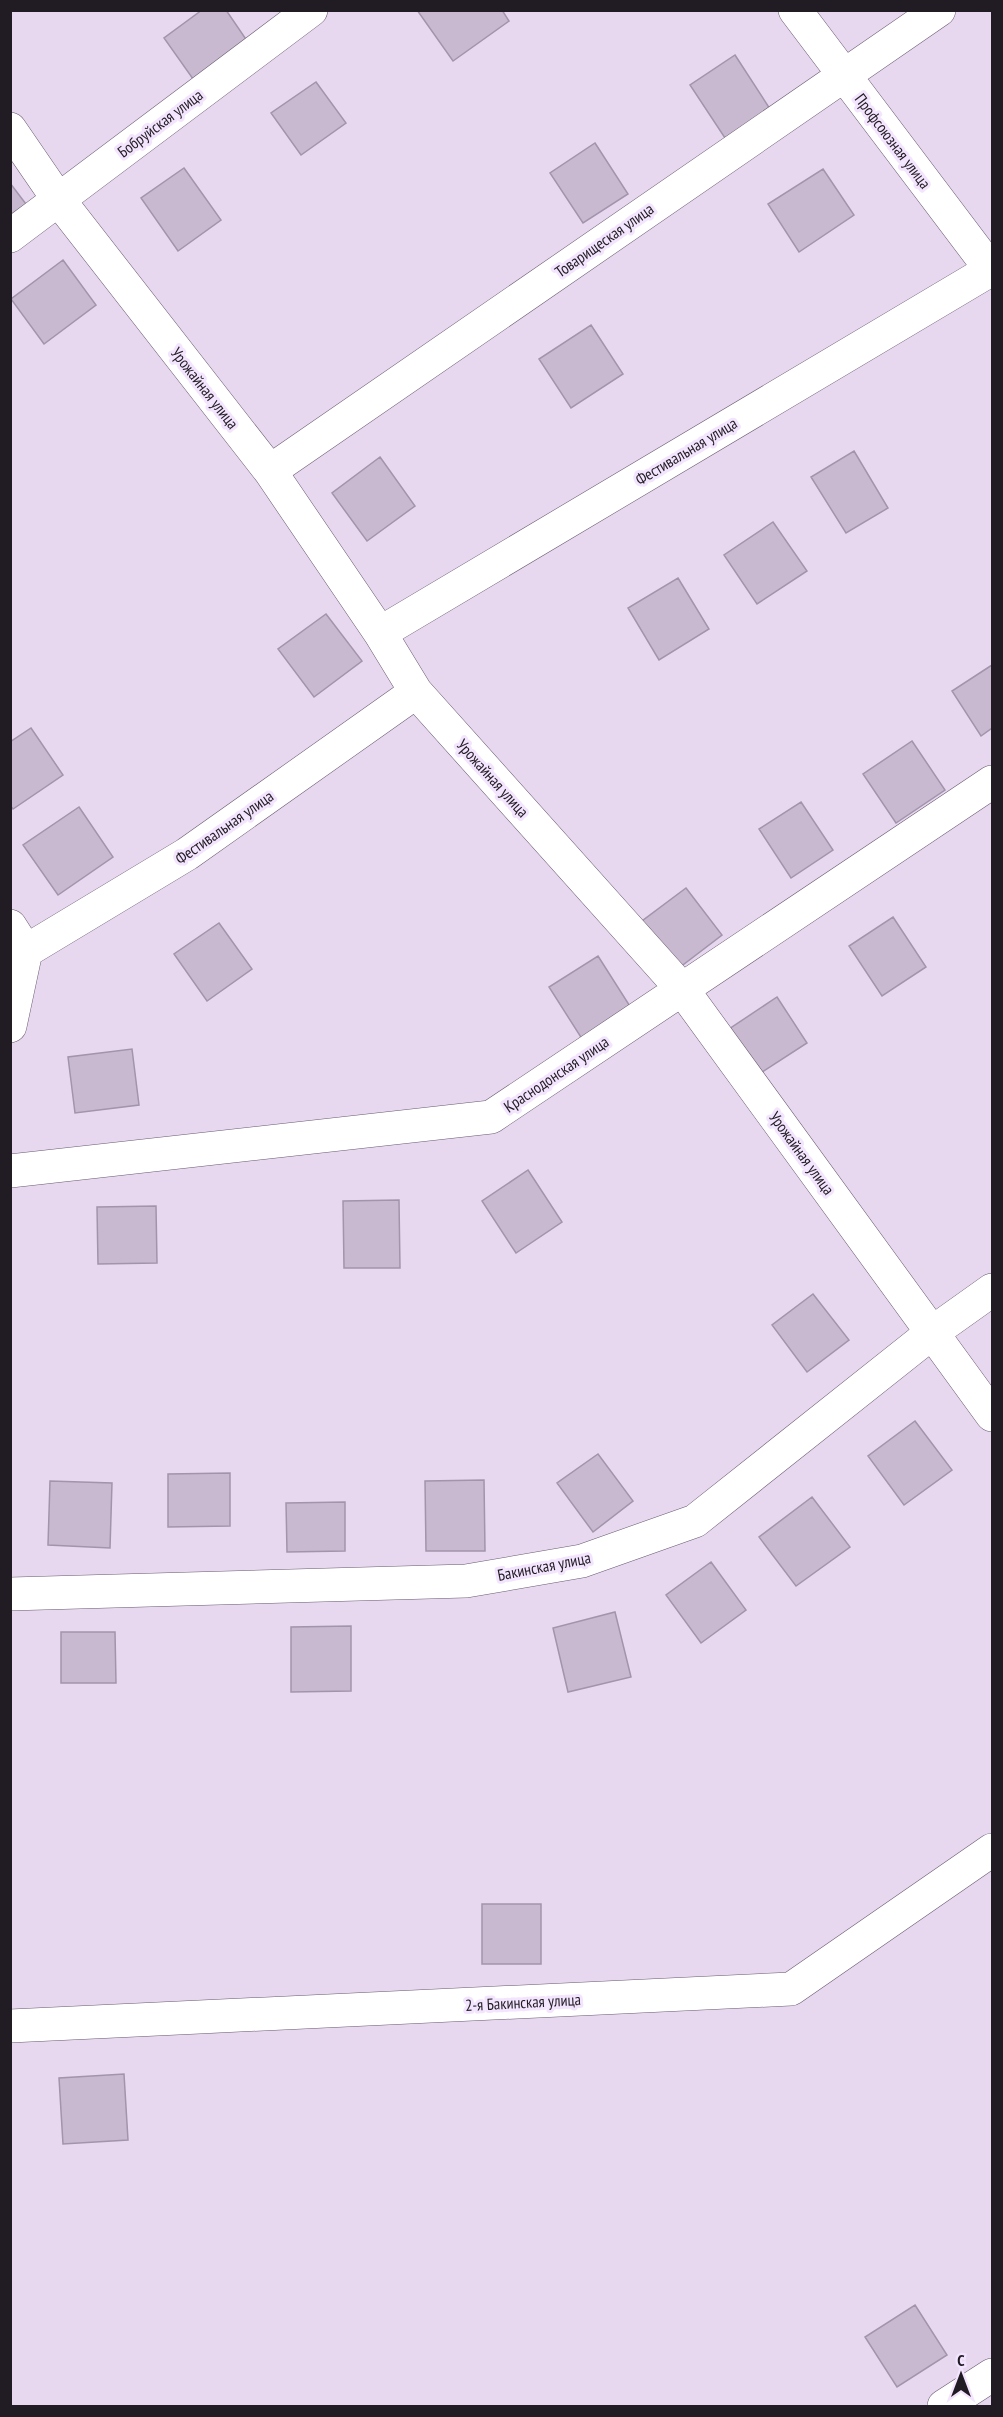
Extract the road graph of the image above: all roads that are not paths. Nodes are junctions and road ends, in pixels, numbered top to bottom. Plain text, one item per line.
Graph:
1 (311, 10) edge
2 (795, 10) edge
3 (939, 10) edge
4 (843, 75) junction
5 (10, 129) edge
6 (58, 199) junction
7 (10, 236) edge
8 (992, 270) edge
9 (270, 471) junction
10 (380, 633) junction
11 (416, 692) junction
12 (993, 782) edge
13 (18, 938) edge
14 (682, 989) junction
15 (10, 1026) edge
16 (10, 1171) edge
17 (993, 1290) edge
18 (933, 1332) junction
19 (993, 1415) edge
20 (10, 1594) edge
21 (993, 1850) edge
22 (10, 2026) edge
23 (993, 2375) edge
24 (944, 2406) edge

1 - 6 street, Бобруйская улица
2 - 4 street, Профсоюзная улица
3 - 4 street, Товарищеская улица
4 - 8 street, Профсоюзная улица
4 - 9 street, Товарищеская улица
5 - 6 street, Урожайная улица
6 - 7 street, Бобруйская улица
6 - 9 street, Урожайная улица
8 - 10 street, Фестивальная улица
9 - 10 street, Урожайная улица
10 - 11 street, Урожайная улица
11 - 13 street, Фестивальная улица
11 - 14 street, Урожайная улица
12 - 14 street, Краснодонская улица
13 - 15 street
14 - 16 street, Краснодонская улица
14 - 18 street, Урожайная улица
17 - 18 street, Бакинская улица
18 - 19 street, Урожайная улица
18 - 20 street, Бакинская улица
21 - 22 street, 2-я Бакинская улица
23 - 24 street

